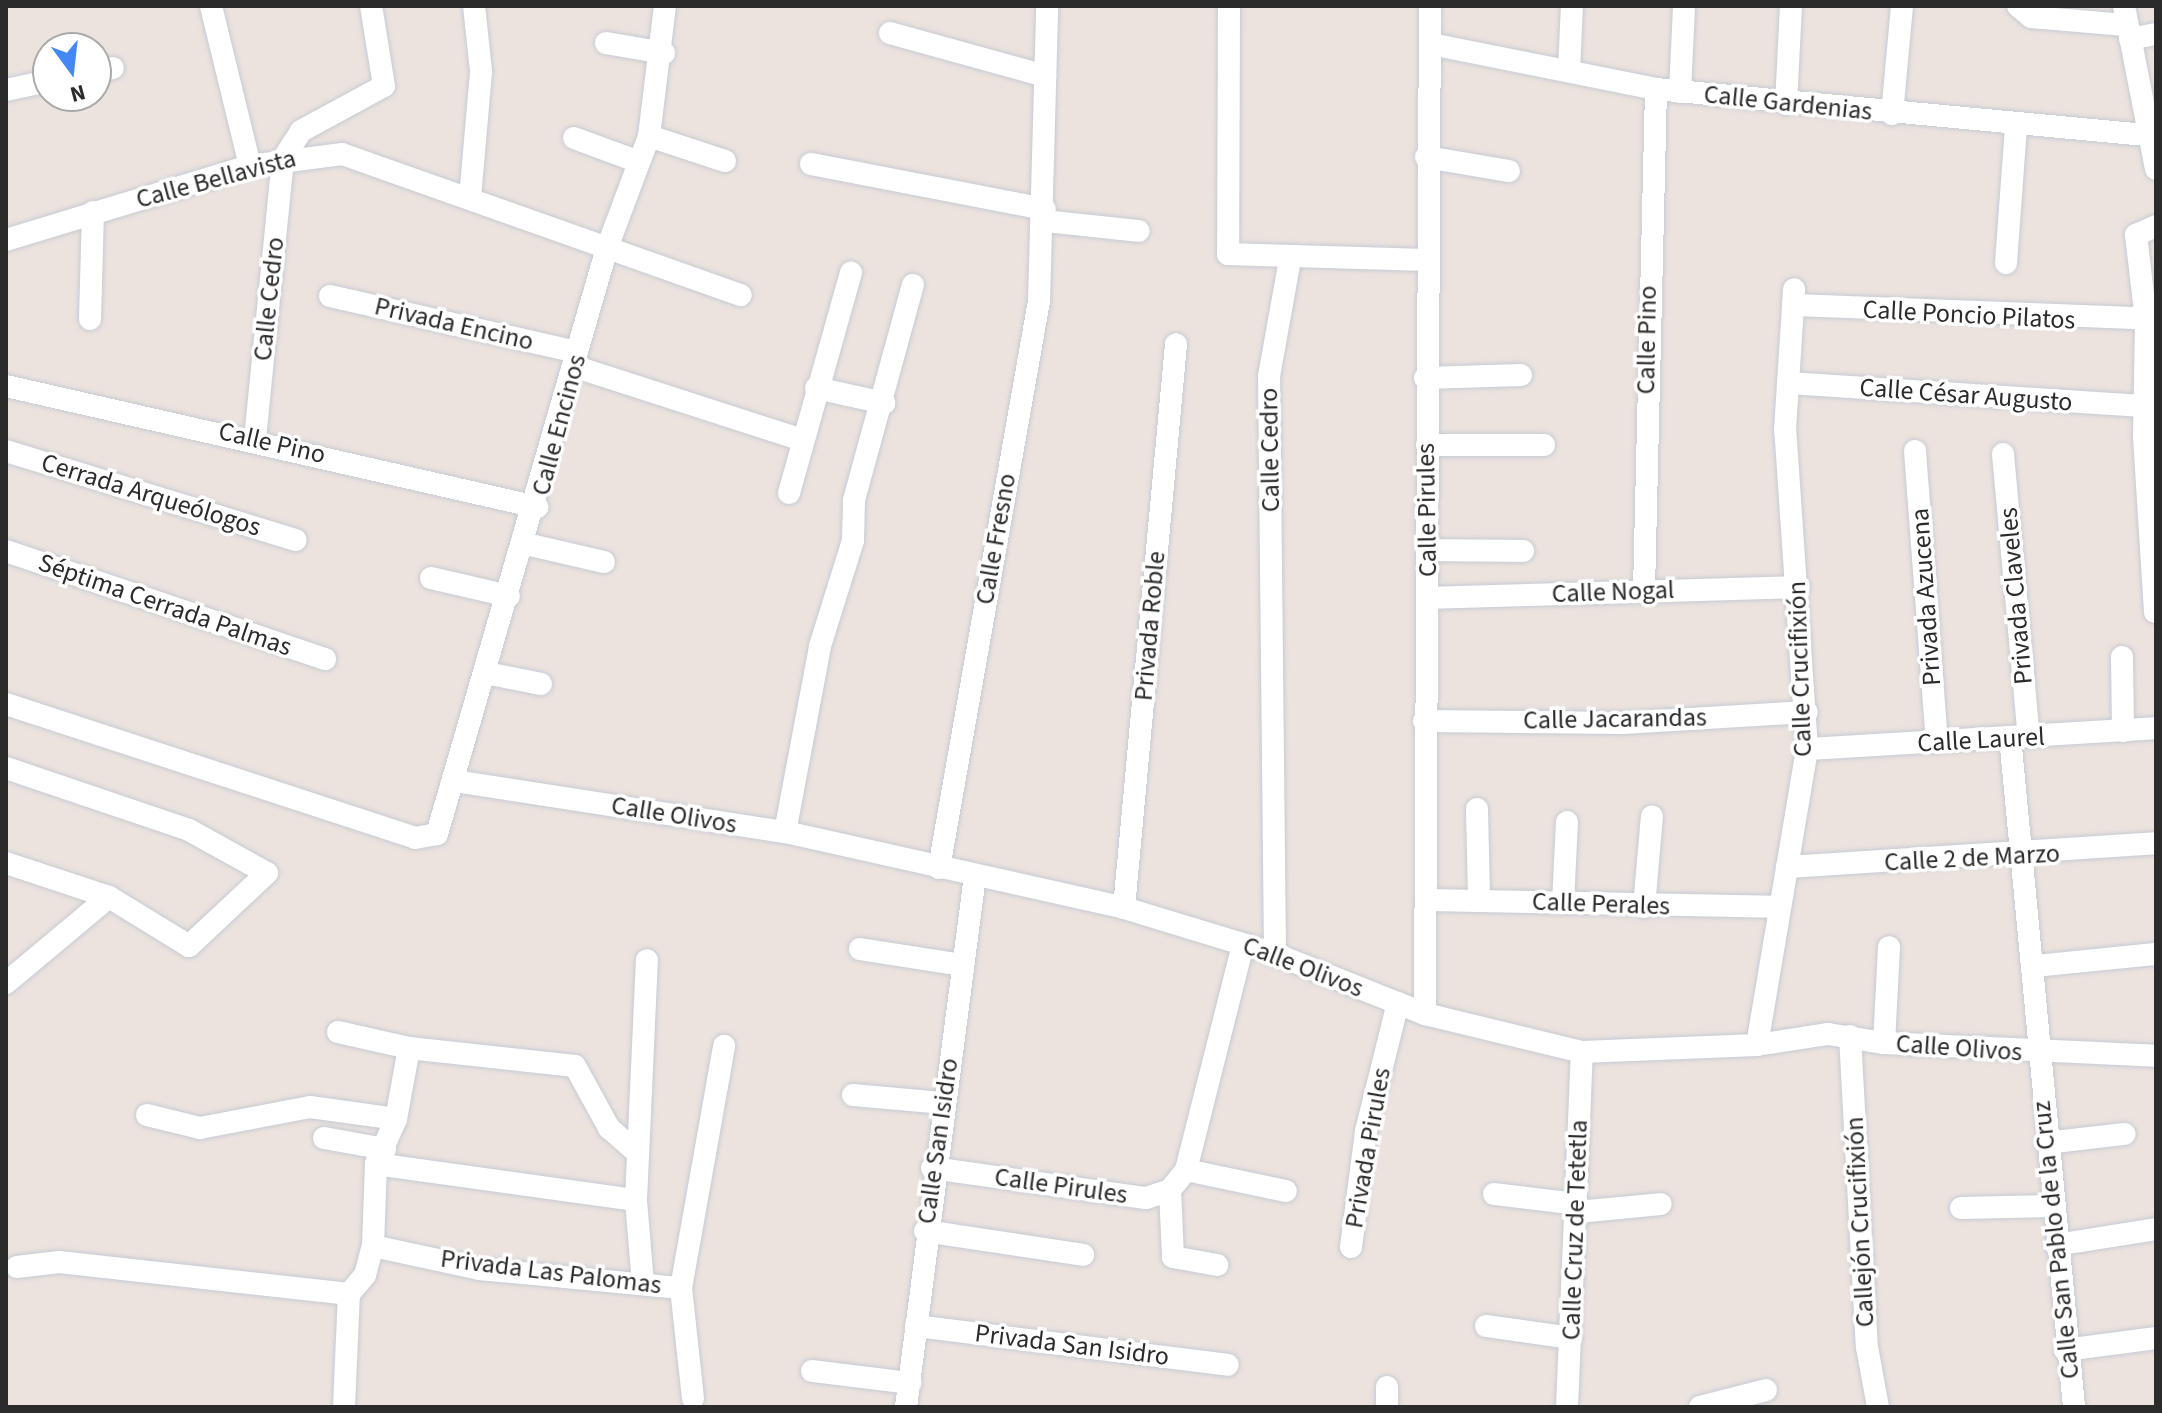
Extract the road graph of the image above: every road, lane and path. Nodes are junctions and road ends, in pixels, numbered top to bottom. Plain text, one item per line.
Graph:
1 (211, 6) edge
2 (371, 6) edge
3 (474, 6) edge
4 (665, 6) edge
5 (1047, 6) edge
6 (1229, 6) edge
7 (1430, 6) edge
8 (1572, 6) edge
9 (1684, 6) edge
10 (1791, 6) edge
11 (1902, 6) edge
12 (2020, 9) edge
13 (2127, 23) edge
14 (890, 33) dead end
15 (2156, 34) edge
16 (606, 43) dead end
17 (1431, 44) junction
18 (664, 53) junction
19 (1569, 71) junction
20 (1045, 76) junction
21 (32, 84) edge
22 (1656, 89) junction
23 (6, 90) edge
24 (1680, 92) junction
25 (1786, 104) junction
26 (1892, 114) junction
27 (2016, 126) junction
28 (649, 136) junction
29 (2152, 137) edge
30 (574, 138) dead end
31 (1426, 157) junction
32 (283, 159) junction
33 (725, 161) dead end
34 (639, 162) junction
35 (811, 164) dead end
36 (250, 166) junction
37 (2156, 169) edge
38 (1509, 171) dead end
39 (470, 198) junction
40 (93, 212) junction
41 (1045, 215) junction
42 (2146, 228) edge
43 (1138, 231) dead end
44 (6, 240) edge
45 (607, 248) junction
46 (1290, 259) junction
47 (1425, 260) junction
48 (2006, 263) dead end
49 (851, 273) dead end
50 (913, 285) dead end
51 (741, 295) dead end
52 (330, 296) dead end
53 (1793, 297) joint
54 (90, 319) dead end
55 (2151, 320) edge
56 (1176, 344) dead end
57 (575, 359) junction
58 (1521, 375) dead end
59 (1425, 378) junction
60 (1788, 383) junction
61 (6, 386) edge
62 (816, 388) junction
63 (884, 403) junction
64 (2143, 406) junction
65 (2150, 435) edge
66 (255, 439) junction
67 (802, 440) junction
68 (1427, 445) junction
69 (1544, 445) dead end
70 (6, 451) edge
71 (1915, 451) dead end
72 (2003, 454) dead end
73 (789, 493) dead end
74 (537, 507) junction
75 (296, 540) dead end
76 (526, 544) junction
77 (1428, 550) junction
78 (6, 551) edge
79 (1523, 551) dead end
80 (604, 562) dead end
81 (431, 578) dead end
82 (1799, 587) junction
83 (2155, 588) edge
84 (1644, 591) junction
85 (509, 596) junction
86 (1428, 598) junction
87 (2155, 612) edge
88 (2122, 657) dead end
89 (325, 659) dead end
90 (486, 673) junction
91 (541, 684) dead end
92 (6, 704) edge
93 (1807, 712) junction
94 (1424, 721) junction
95 (2156, 728) edge
96 (2123, 731) junction
97 (2019, 737) junction
98 (1937, 742) junction
99 (1807, 749) junction
100 (6, 768) edge
101 (455, 781) junction
102 (1477, 809) dead end
103 (1652, 816) dead end
104 (1567, 822) dead end
105 (785, 832) junction
106 (2156, 843) edge
107 (2022, 857) junction
108 (6, 863) edge
109 (1787, 867) junction
110 (939, 868) junction
111 (975, 876) junction
112 (109, 897) junction
113 (1426, 900) junction
114 (1479, 900) junction
115 (1563, 903) junction
116 (1644, 907) junction
117 (1776, 907) junction
118 (1124, 908) junction
119 (1243, 944) junction
120 (1889, 947) dead end
121 (860, 949) dead end
122 (1275, 954) junction
123 (2156, 954) edge
124 (647, 960) dead end
125 (962, 965) junction
126 (2035, 966) junction
127 (6, 983) edge
128 (1398, 1003) junction
129 (1425, 1014) junction
130 (338, 1032) dead end
131 (1850, 1036) junction
132 (1884, 1043) junction
133 (1757, 1045) junction
134 (724, 1046) dead end
135 (409, 1048) junction
136 (1582, 1052) junction
137 (2038, 1053) junction
138 (2156, 1056) edge
139 (853, 1095) dead end
140 (942, 1103) junction
141 (147, 1115) dead end
142 (396, 1119) junction
143 (2124, 1134) dead end
144 (324, 1138) dead end
145 (2046, 1143) junction
146 (638, 1153) junction
147 (381, 1156) junction
148 (932, 1168) junction
149 (1186, 1170) junction
150 (1170, 1190) junction
151 (1286, 1191) dead end
152 (1494, 1194) dead end
153 (636, 1200) junction
154 (1661, 1204) dead end
155 (2052, 1206) junction
156 (1577, 1208) junction
157 (1961, 1208) dead end
158 (2156, 1229) edge
159 (925, 1231) junction
160 (2056, 1245) junction
161 (373, 1246) junction
162 (1351, 1247) dead end
163 (1083, 1255) dead end
164 (1217, 1265) dead end
165 (17, 1267) dead end
166 (643, 1284) junction
167 (681, 1288) junction
168 (349, 1294) junction
169 (916, 1326) junction
170 (1486, 1326) dead end
171 (1571, 1338) junction
172 (2156, 1338) edge
173 (2065, 1350) junction
174 (1228, 1365) dead end
175 (812, 1371) dead end
176 (910, 1383) junction
177 (1766, 1390) dead end
178 (693, 1398) dead end
179 (344, 1407) edge
180 (906, 1407) edge
181 (1567, 1407) edge
182 (1700, 1407) edge
183 (1878, 1407) edge
184 (2074, 1407) edge

1 - 36 street
2 - 32 street
3 - 39 street
4 - 18 street, Calle Encinos
5 - 20 street, Calle Fresno
6 - 46 street
7 - 17 street, Calle Pirules
8 - 19 street
9 - 24 street
10 - 25 street
11 - 26 street
12 - 13 street
13 - 15 street
13 - 29 street
14 - 20 street
16 - 18 street
17 - 19 street, Calle Gardenias
17 - 31 street, Calle Pirules
18 - 28 street, Calle Encinos
19 - 22 street, Calle Gardenias
20 - 41 street, Calle Fresno
21 - 23 street
22 - 24 street, Calle Gardenias
22 - 84 street, Calle Pino
24 - 25 street, Calle Gardenias
25 - 26 street, Calle Gardenias
26 - 27 street, Calle Gardenias
27 - 29 street, Calle Gardenias
27 - 48 street
28 - 33 street
28 - 34 street, Calle Encinos
29 - 37 street
30 - 34 street
31 - 38 street
31 - 47 street, Calle Pirules
32 - 36 street, Calle Bellavista
32 - 39 street, Calle Bellavista
32 - 66 street, Calle Cedro
34 - 45 street, Calle Encinos
35 - 41 street
36 - 40 street, Calle Bellavista
39 - 45 street, Calle Bellavista
40 - 44 street, Calle Bellavista
40 - 54 street
41 - 43 street
41 - 110 street, Calle Fresno
42 - 55 street
45 - 51 street
45 - 57 street, Calle Encinos
46 - 47 street
46 - 122 street, Calle Cedro
47 - 59 street, Calle Pirules
49 - 62 street
50 - 63 street
52 - 57 street, Privada Encino
53 - 55 street, Calle Poncio Pilatos
53 - 60 street, Calle Crucifixión
55 - 64 street
56 - 118 street, Privada Roble
57 - 67 street, Privada Encino
57 - 74 street, Calle Encinos
58 - 59 street
59 - 68 street, Calle Pirules
60 - 64 street, Calle César Augusto
60 - 82 street, Calle Crucifixión
61 - 66 street, Calle Pino
62 - 63 street
62 - 67 street
63 - 105 street
64 - 65 street
65 - 83 street
66 - 74 street, Calle Pino
67 - 73 street
68 - 69 street
68 - 77 street, Calle Pirules
70 - 75 street, Cerrada Arqueólogos
71 - 98 street, Privada Azucena
72 - 97 street, Privada Claveles
74 - 76 street, Calle Encinos
76 - 80 street
76 - 85 street, Calle Encinos
77 - 79 street
77 - 86 street, Calle Pirules
78 - 89 street, Séptima Cerrada Palmas
81 - 85 street
82 - 84 street, Calle Nogal
82 - 93 street, Calle Crucifixión
83 - 87 street
84 - 86 street, Calle Nogal
85 - 90 street, Calle Encinos
86 - 94 street, Calle Pirules
88 - 96 street
90 - 91 street
90 - 101 street, Calle Encinos
92 - 101 street, Calle Encinos
93 - 94 street, Calle Jacarandas
93 - 99 street, Calle Crucifixión
94 - 113 street, Calle Pirules
95 - 96 street, Calle Laurel
96 - 97 street, Calle Laurel
97 - 98 street, Calle Laurel
97 - 107 street, Calle San Pablo de la Cruz
98 - 99 street, Calle Laurel
99 - 109 street, Calle Crucifixión
100 - 112 street
101 - 105 street, Calle Olivos
102 - 114 street
103 - 116 street
104 - 115 street
105 - 110 street, Calle Olivos
106 - 107 street, Calle 2 de Marzo
107 - 109 street, Calle 2 de Marzo
107 - 126 street, Calle San Pablo de la Cruz
108 - 112 street
109 - 117 street, Calle Crucifixión
110 - 111 street, Calle Olivos
111 - 118 street, Calle Olivos
111 - 125 street, Calle San Isidro
112 - 127 street
113 - 114 street, Calle Perales
113 - 129 street, Calle Pirules
114 - 115 street, Calle Perales
115 - 116 street, Calle Perales
116 - 117 street, Calle Perales
117 - 133 street, Calle Crucifixión
118 - 119 street, Calle Olivos
119 - 122 street, Calle Olivos
119 - 149 street
120 - 132 street
121 - 125 street
122 - 128 street, Calle Olivos
123 - 126 street
124 - 146 street
125 - 140 street, Calle San Isidro
126 - 137 street, Calle San Pablo de la Cruz
128 - 129 street, Calle Olivos
128 - 162 street, Privada Pirules
129 - 136 street, Calle Olivos
130 - 135 street
131 - 132 street, Calle Olivos
131 - 133 street, Calle Olivos
131 - 183 street, Callejón Crucifixión
132 - 137 street, Calle Olivos
133 - 136 street, Calle Olivos
134 - 167 street, Privada Las Palomas
135 - 142 street
135 - 146 street
136 - 156 street, Calle Cruz de Tetetla
137 - 138 street, Calle Olivos
137 - 145 street, Calle San Pablo de la Cruz
139 - 140 street
140 - 148 street, Calle San Isidro
141 - 142 street
142 - 147 street
143 - 145 street
144 - 147 street
145 - 155 street, Calle San Pablo de la Cruz
146 - 153 street
147 - 153 street
147 - 161 street
148 - 150 street, Calle Pirules
148 - 159 street, Calle San Isidro
149 - 150 street
149 - 151 street
150 - 164 street
152 - 156 street
153 - 166 street
154 - 156 street
155 - 157 street
155 - 160 street, Calle San Pablo de la Cruz
156 - 171 street, Calle Cruz de Tetetla
158 - 160 street
159 - 163 street
159 - 169 street, Calle San Isidro
160 - 173 street, Calle San Pablo de la Cruz
161 - 166 street, Privada Las Palomas
161 - 168 street
165 - 168 street
166 - 167 street, Privada Las Palomas
167 - 178 street
168 - 179 street
169 - 174 street, Privada San Isidro
169 - 176 street, Calle San Isidro
170 - 171 street
171 - 181 street, Calle Cruz de Tetetla
172 - 173 street
173 - 184 street, Calle San Pablo de la Cruz
175 - 176 street
176 - 180 street, Calle San Isidro
177 - 182 street

